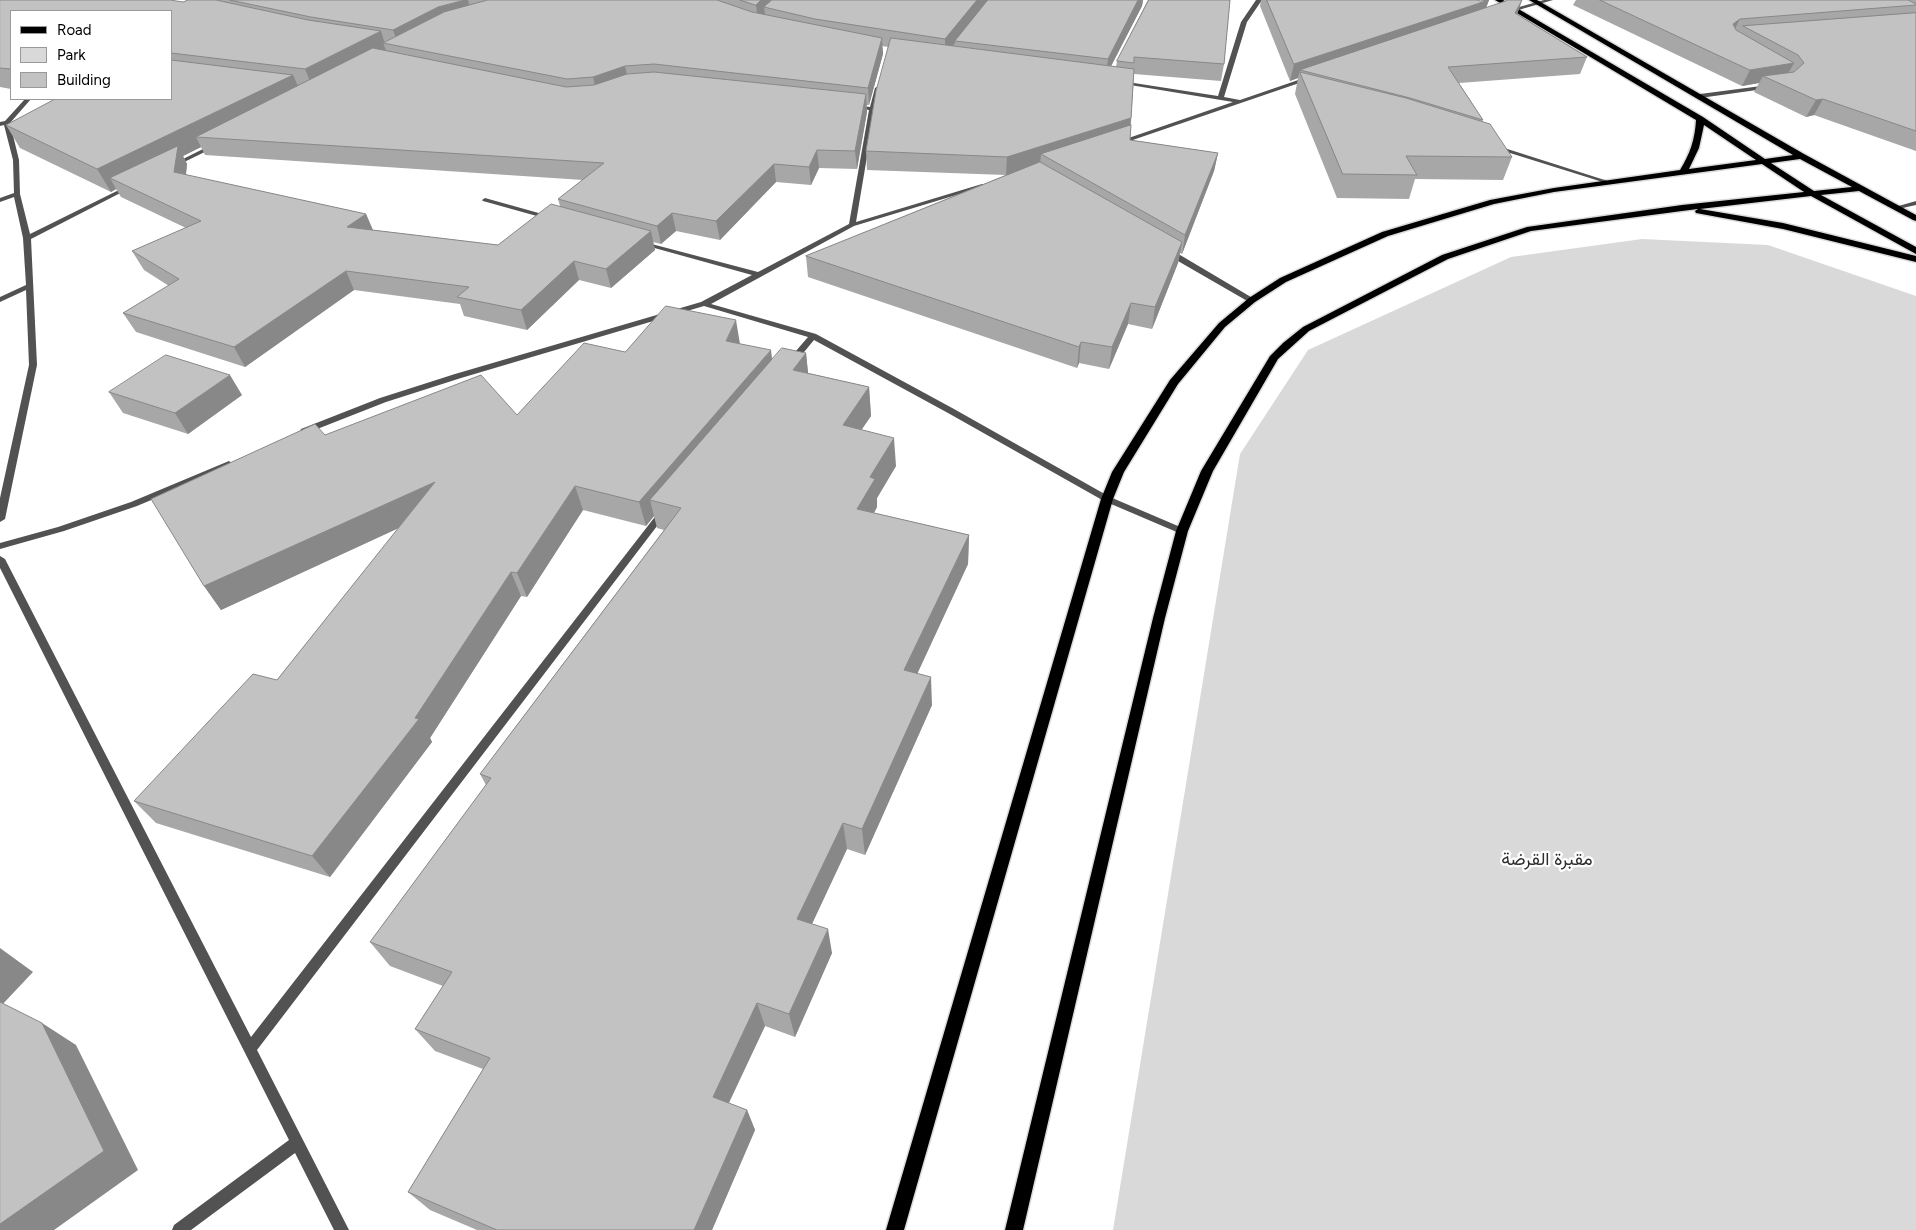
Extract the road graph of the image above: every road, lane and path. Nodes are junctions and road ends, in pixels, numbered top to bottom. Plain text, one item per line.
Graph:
1 (1259, 0) edge
2 (1498, 0) edge
3 (1550, 0) edge
4 (1534, 1) edge
5 (1514, 9) junction
6 (1505, 12) edge
7 (1320, 74) edge
8 (880, 81) edge
9 (1117, 83) edge
10 (1283, 86) junction
11 (1775, 86) edge
12 (1302, 91) edge
13 (1700, 96) junction
14 (1221, 97) junction
15 (27, 100) edge
16 (1239, 101) junction
17 (843, 106) edge
18 (872, 109) junction
19 (1700, 119) junction
20 (4, 123) edge
21 (224, 141) edge
22 (1488, 144) edge
23 (1113, 145) edge
24 (1801, 156) junction
25 (1760, 161) junction
26 (163, 170) edge
27 (1682, 173) junction
28 (136, 183) edge
29 (993, 183) edge
30 (1611, 183) junction
31 (1862, 188) junction
32 (17, 194) junction
33 (1813, 194) junction
34 (0, 200) edge
35 (485, 200) dead end
36 (1916, 203) edge
37 (1898, 207) junction
38 (1682, 208) junction
39 (1916, 218) edge
40 (561, 221) edge
41 (852, 225) junction
42 (27, 238) junction
43 (636, 241) edge
44 (1158, 246) edge
45 (1916, 251) edge
46 (1916, 259) edge
47 (760, 275) junction
48 (29, 286) junction
49 (0, 300) edge
50 (1252, 300) junction
51 (704, 304) junction
52 (813, 336) junction
53 (787, 366) edge
54 (299, 433) edge
55 (241, 458) edge
56 (1106, 499) junction
57 (672, 502) edge
58 (0, 519) edge
59 (1182, 531) junction
60 (0, 546) edge
61 (0, 559) edge
62 (250, 1049) junction
63 (297, 1143) junction
64 (179, 1230) edge
65 (342, 1230) edge
66 (895, 1230) edge
67 (1014, 1230) edge

1 - 14 street
2 - 5 main road
3 - 4 street
4 - 5 street
4 - 13 main road
5 - 6 street
5 - 19 main road
7 - 10 street
8 - 18 street
9 - 14 street
10 - 12 street
10 - 16 street
11 - 13 street
13 - 24 main road
14 - 16 street
15 - 20 street
16 - 23 street
17 - 18 street
18 - 41 street
19 - 25 main road
19 - 27 main road
20 - 32 street
21 - 26 street
22 - 30 street
24 - 25 main road
24 - 31 main road
25 - 27 main road
25 - 33 main road
27 - 30 main road
28 - 42 street
29 - 41 street
30 - 50 main road
31 - 33 main road
31 - 37 main road
32 - 34 street
32 - 42 street
33 - 38 main road
33 - 45 main road
35 - 40 street
36 - 37 street
37 - 39 main road
38 - 46 main road
38 - 59 main road
41 - 47 street
42 - 48 street
43 - 47 street
44 - 50 street
47 - 51 street
48 - 49 street
48 - 58 street
50 - 56 main road
51 - 52 street
51 - 54 street
52 - 53 street
52 - 56 street
55 - 60 street
56 - 59 street
56 - 66 main road
57 - 62 street
59 - 67 main road
61 - 62 street
62 - 63 street
63 - 64 street
63 - 65 street

